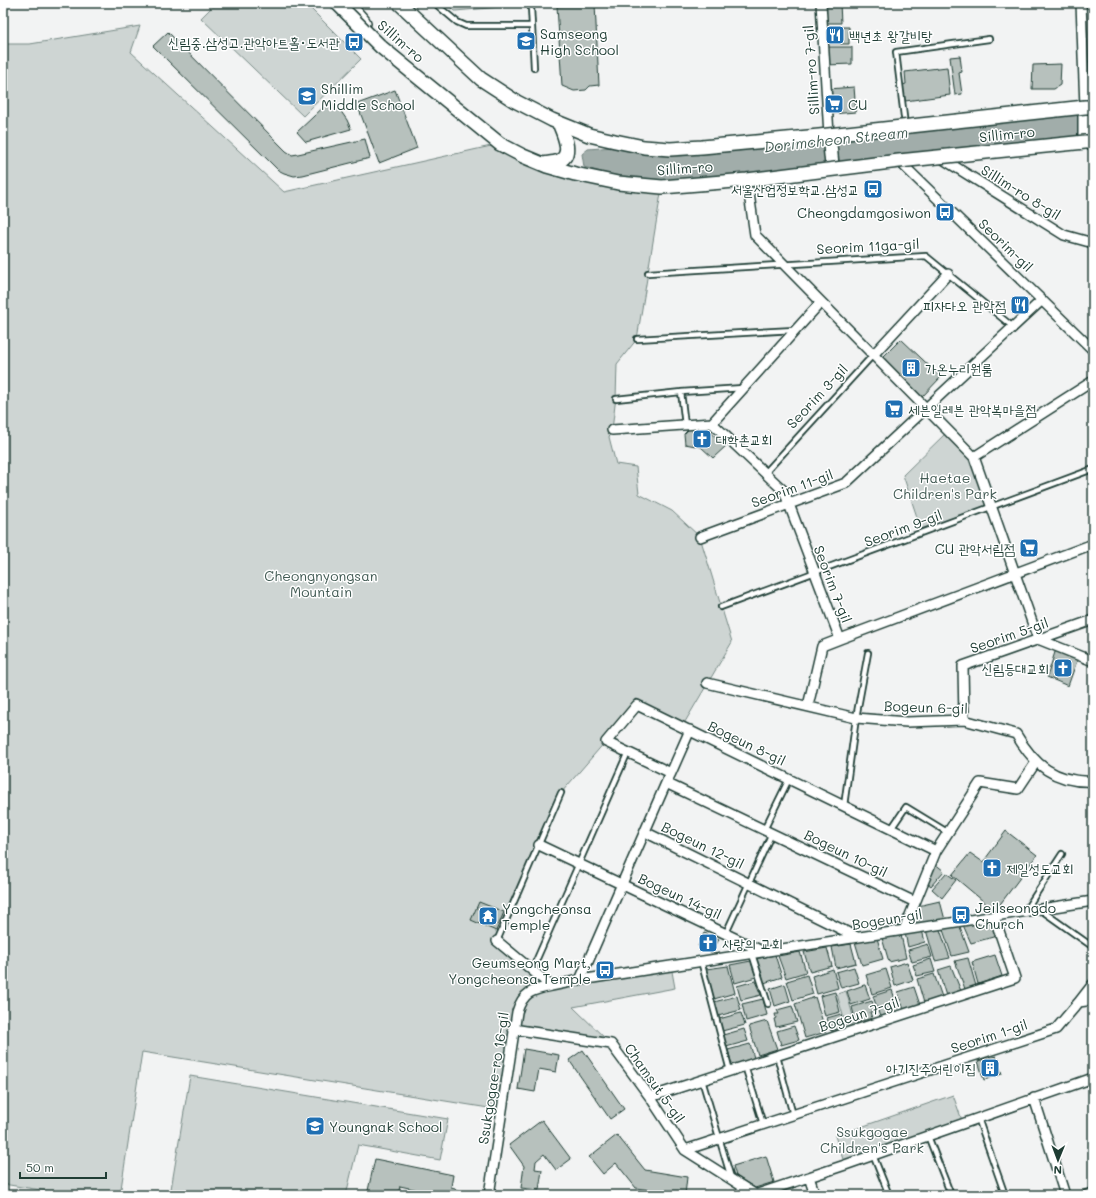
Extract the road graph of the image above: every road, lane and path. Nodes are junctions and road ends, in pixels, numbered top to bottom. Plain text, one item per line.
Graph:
1 (338, 3) edge
2 (347, 3) edge
3 (436, 3) edge
4 (611, 3) edge
5 (628, 3) edge
6 (821, 3) edge
7 (1080, 3) edge
8 (401, 4) edge
9 (531, 6) dead end
10 (532, 26) junction
11 (367, 33) junction
12 (989, 39) dead end
13 (534, 68) dead end
14 (1089, 107) edge
15 (559, 123) junction
16 (905, 126) junction
17 (829, 135) junction
18 (1088, 141) edge
19 (938, 156) junction
20 (899, 161) junction
21 (541, 164) junction
22 (833, 168) junction
23 (747, 180) junction
24 (1093, 243) edge
25 (785, 265) junction
26 (648, 273) dead end
27 (948, 274) junction
28 (1042, 300) junction
29 (821, 302) junction
30 (1013, 327) junction
31 (796, 330) junction
32 (637, 339) dead end
33 (1093, 350) edge
34 (873, 355) junction
35 (1093, 382) edge
36 (744, 388) junction
37 (681, 392) junction
38 (616, 399) dead end
39 (926, 408) junction
40 (712, 423) junction
41 (685, 425) junction
42 (612, 430) dead end
43 (974, 456) junction
44 (1093, 469) edge
45 (765, 473) junction
46 (789, 504) junction
47 (992, 507) junction
48 (700, 537) dead end
49 (1093, 544) edge
50 (814, 572) junction
51 (1015, 573) junction
52 (721, 607) dead end
53 (1093, 620) edge
54 (1038, 639) junction
55 (840, 640) junction
56 (868, 652) dead end
57 (1093, 661) edge
58 (707, 683) dead end
59 (808, 706) junction
60 (856, 718) junction
61 (964, 720) junction
62 (690, 730) junction
63 (628, 752) junction
64 (1036, 762) junction
65 (671, 773) junction
66 (789, 779) junction
67 (1093, 781) edge
68 (666, 783) junction
69 (561, 793) dead end
70 (844, 806) junction
71 (891, 829) junction
72 (768, 831) junction
73 (645, 832) junction
74 (947, 832) junction
75 (539, 845) junction
76 (936, 851) junction
77 (1062, 854) dead end
78 (579, 864) junction
79 (622, 884) junction
80 (749, 884) junction
81 (1093, 901) edge
82 (915, 902) junction
83 (1040, 910) junction
84 (1025, 912) junction
85 (994, 916) junction
86 (904, 930) junction
87 (726, 934) junction
88 (857, 938) junction
89 (498, 942) joint
90 (1093, 947) edge
91 (764, 952) junction
92 (752, 954) junction
93 (701, 961) junction
94 (532, 970) junction
95 (580, 980) junction
96 (1093, 984) edge
97 (551, 986) junction
98 (1093, 1000) edge
99 (1079, 1002) junction
100 (768, 1004) dead end
101 (513, 1029) junction
102 (777, 1056) junction
103 (745, 1066) junction
104 (730, 1071) junction
105 (1093, 1078) edge
106 (702, 1080) junction
107 (650, 1097) junction
108 (1034, 1098) junction
109 (793, 1115) junction
110 (978, 1118) junction
111 (763, 1124) junction
112 (928, 1136) junction
113 (719, 1139) junction
114 (685, 1150) junction
115 (873, 1155) junction
116 (809, 1177) junction
117 (731, 1179) junction
118 (1093, 1193) edge
119 (489, 1195) edge
120 (756, 1195) edge
121 (815, 1195) edge
122 (889, 1195) edge
123 (951, 1195) edge
124 (1005, 1195) edge
125 (1065, 1195) edge
126 (1086, 1195) edge

1 - 11 main road, Sillim-ro, bridge
2 - 11 main road
3 - 10 lane
4 - 5 street
6 - 17 street, Sillim-ro 7-gil
7 - 14 street
8 - 15 main road, Sillim-ro, bridge
9 - 10 lane
10 - 13 lane
11 - 21 main road, Sillim-ro, bridge
12 - 16 lane
14 - 16 main road, Sillim-ro, bridge
14 - 18 main road
15 - 17 main road, Sillim-ro, bridge
15 - 21 main road, bridge
16 - 17 main road, Sillim-ro, bridge
17 - 22 main road
18 - 19 main road, Sillim-ro, bridge
19 - 20 main road, Sillim-ro, bridge
19 - 24 street, Sillim-ro 8-gil
20 - 22 main road, Sillim-ro, bridge
20 - 28 street, Seorim-gil
21 - 23 main road, Sillim-ro, bridge
22 - 23 main road, Sillim-ro, bridge
23 - 25 street
25 - 26 lane, Seorim 11ga-gil
25 - 27 lane, Seorim 11ga-gil
25 - 29 street
27 - 30 lane, Seorim 11ga-gil
27 - 34 street
28 - 30 street, Seorim 11-gil
28 - 33 street, Seorim-gil
29 - 31 street
29 - 34 street
30 - 39 street, Seorim 11-gil
31 - 32 lane
31 - 36 street
34 - 39 street
34 - 45 lane, Seorim 3-gil
35 - 43 street
36 - 37 lane
36 - 40 street
37 - 38 lane
37 - 41 lane
39 - 43 street
39 - 46 street, Seorim 11-gil
40 - 41 street
40 - 45 street, Seorim 7-gil
41 - 42 street
43 - 47 street
44 - 47 lane, Seorim 9-gil
45 - 46 street, Seorim 7-gil
46 - 48 street, Seorim 11-gil
46 - 50 street, Seorim 7-gil
47 - 50 lane, Seorim 9-gil
47 - 51 street
49 - 51 street, Seorim 7-gil
50 - 52 lane, Seorim 9-gil
50 - 55 street, Seorim 7-gil
51 - 54 street
51 - 55 street, Seorim 7-gil
53 - 54 street, Seorim 5-gil
54 - 57 street
54 - 61 street, Seorim 5-gil
55 - 59 street
56 - 60 lane
58 - 59 street, Bogeun 6-gil
59 - 60 street, Bogeun 6-gil
60 - 61 street, Bogeun 6-gil
60 - 70 lane
61 - 64 street, Bogeun 6-gil
62 - 63 street, Bogeun 8-gil
62 - 65 street
62 - 66 street, Bogeun 8-gil
63 - 65 street
63 - 78 lane
64 - 67 street, Bogeun 6-gil
64 - 74 street
65 - 68 street
66 - 70 street, Bogeun 8-gil
66 - 72 lane
68 - 72 street, Bogeun 10-gil
68 - 73 street
69 - 75 lane
70 - 71 street, Bogeun 8-gil
71 - 74 lane
71 - 76 street, Bogeun 8-gil
72 - 80 lane, Bogeun 12-gil
72 - 82 street, Bogeun 10-gil
73 - 79 street
73 - 80 street, Bogeun 12-gil
74 - 76 street
75 - 78 street, Bogeun 14-gil
75 - 89 lane
76 - 82 street
77 - 84 lane
78 - 79 street, Bogeun 14-gil
78 - 94 lane
79 - 87 street, Bogeun 14-gil
79 - 95 street, Bogeun 14-gil
80 - 87 lane, Bogeun 14-gil
80 - 88 street, Bogeun 12-gil
81 - 83 street, Bogeun-gil
82 - 86 street
83 - 84 street, Bogeun-gil
83 - 90 lane
84 - 85 street, Bogeun-gil
85 - 86 street, Bogeun-gil
85 - 102 street, Bogeun 7-gil
86 - 88 street, Bogeun-gil
87 - 91 street, Bogeun 14-gil
88 - 91 street, Bogeun-gil
89 - 94 street
91 - 92 street, Bogeun-gil
92 - 93 street, Bogeun-gil
92 - 100 lane
93 - 95 street, Bogeun-gil
93 - 104 lane
94 - 97 street
95 - 97 street, Bogeun-gil
96 - 99 street
97 - 101 street, Ssukgogae-ro 16-gil
98 - 99 street
99 - 109 street, Seorim 1-gil
101 - 107 street, Chamsut 5-gil
101 - 119 street, Ssukgogae-ro 16-gil
102 - 103 street, Bogeun 7-gil
102 - 109 lane
103 - 104 street, Bogeun 7-gil
103 - 111 lane
104 - 106 street, Bogeun 7-gil
105 - 108 street
106 - 107 street, Bogeun 7-gil
106 - 113 lane
107 - 114 street, Chamsut 5-gil
108 - 110 street
108 - 125 street
109 - 111 street, Seorim 1-gil
110 - 112 street
110 - 124 lane
111 - 113 street, Seorim 1-gil
112 - 115 street
112 - 123 lane
113 - 114 street, Seorim 1-gil
113 - 117 lane
114 - 117 street, Chamsut 5-gil
115 - 116 street
115 - 122 lane
116 - 120 street
116 - 121 street
117 - 120 street, Chamsut 5-gil
118 - 126 street

